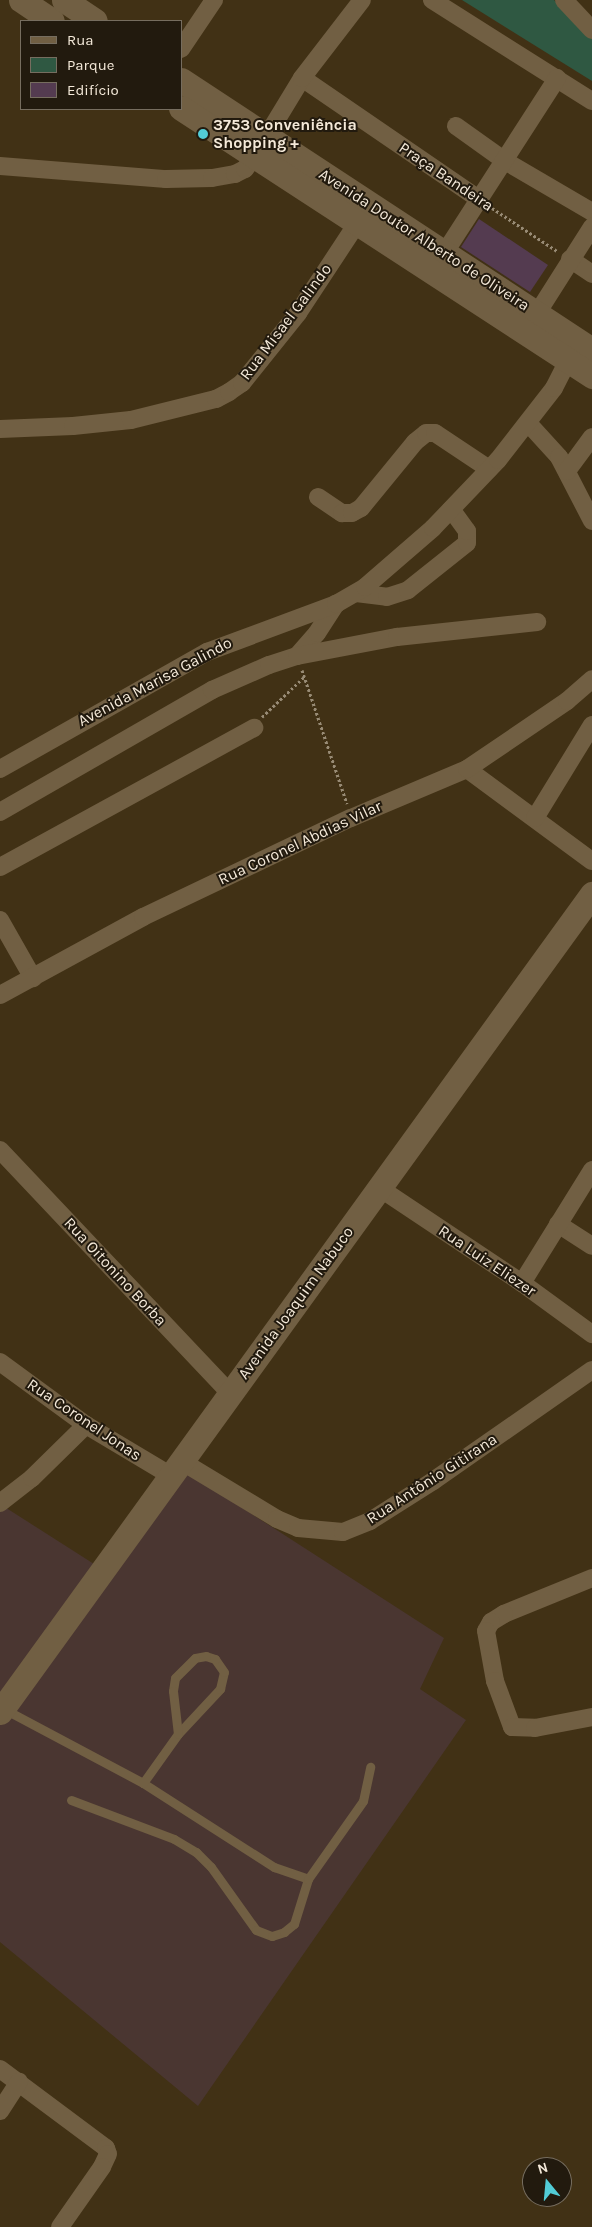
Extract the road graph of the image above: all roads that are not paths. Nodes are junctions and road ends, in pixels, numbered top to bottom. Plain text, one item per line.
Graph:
1 (21, 0) edge
2 (64, 0) edge
3 (214, 0) edge
4 (362, 0) edge
5 (432, 0) edge
6 (564, 0) edge
7 (51, 20) edge
8 (94, 20) edge
9 (592, 30) edge
10 (182, 48) edge
11 (302, 78) junction
12 (557, 78) junction
13 (182, 81) edge
14 (592, 101) edge
15 (182, 108) edge
16 (456, 126) dead end
17 (259, 147) junction
18 (504, 161) junction
19 (0, 166) edge
20 (479, 199) junction
21 (592, 212) edge
22 (364, 214) junction
23 (592, 227) edge
24 (570, 260) junction
25 (439, 262) junction
26 (592, 274) edge
27 (531, 323) junction
28 (592, 350) edge
29 (568, 360) junction
30 (592, 376) edge
31 (528, 423) junction
32 (0, 429) edge
33 (592, 438) edge
34 (490, 469) junction
35 (567, 471) junction
36 (318, 498) dead end
37 (451, 509) junction
38 (592, 521) edge
39 (356, 592) junction
40 (336, 604) junction
41 (537, 622) dead end
42 (297, 656) junction
43 (592, 679) edge
44 (592, 725) edge
45 (254, 728) road end
46 (0, 768) edge
47 (467, 769) junction
48 (0, 812) edge
49 (535, 818) junction
50 (592, 861) edge
51 (0, 867) edge
52 (592, 894) edge
53 (0, 920) edge
54 (33, 978) junction
55 (0, 995) edge
56 (0, 1150) edge
57 (592, 1170) edge
58 (381, 1189) junction
59 (558, 1224) junction
60 (592, 1246) edge
61 (522, 1283) junction
62 (592, 1334) edge
63 (0, 1362) edge
64 (592, 1370) edge
65 (230, 1393) junction
66 (86, 1424) junction
67 (175, 1468) junction
68 (0, 1504) edge
69 (592, 1578) edge
70 (1, 1709) edge
71 (592, 1717) edge
72 (178, 1734) junction
73 (370, 1767) dead end
74 (143, 1783) junction
75 (71, 1800) dead end
76 (308, 1879) junction
77 (0, 2068) edge
78 (19, 2082) junction
79 (0, 2111) edge
80 (60, 2227) edge

1 - 7 street
2 - 8 street
3 - 10 street
4 - 11 street
5 - 12 street
6 - 9 street
11 - 17 street
11 - 20 street, Praça Bandeira
12 - 14 street
12 - 18 street
13 - 17 street, Avenida Doutor Alberto de Oliveira
15 - 17 street, Avenida Doutor Alberto de Oliveira
16 - 18 street
17 - 19 street
17 - 22 street, Avenida Doutor Alberto de Oliveira
18 - 20 street
18 - 21 street
20 - 25 street
22 - 25 street, Avenida Doutor Alberto de Oliveira
22 - 32 street, Rua Misael Galindo
23 - 24 street
24 - 26 street
24 - 27 street
25 - 27 street, Avenida Doutor Alberto de Oliveira
27 - 28 street, Avenida Doutor Alberto de Oliveira
27 - 29 street, Avenida Doutor Alberto de Oliveira
29 - 30 street, Avenida Doutor Alberto de Oliveira
29 - 31 street, Avenida Marisa Galindo
31 - 34 street, Avenida Marisa Galindo
31 - 35 street
33 - 35 street
34 - 36 street
34 - 37 street, Avenida Marisa Galindo
35 - 38 street
37 - 39 street, Avenida Marisa Galindo
37 - 39 street
39 - 40 street, Avenida Marisa Galindo
40 - 42 street
40 - 46 street, Avenida Marisa Galindo
41 - 42 street
42 - 48 street
43 - 47 street, Rua Coronel Abdias Vilar
44 - 49 street
45 - 51 street
47 - 49 street
47 - 54 street, Rua Coronel Abdias Vilar
49 - 50 street
52 - 58 street, Avenida Joaquim Nabuco
53 - 54 street
54 - 55 street, Rua Coronel Abdias Vilar
56 - 65 street, Rua Oitonino Borba
57 - 59 street
58 - 61 street, Rua Luiz Eliezer
58 - 65 street, Avenida Joaquim Nabuco
59 - 60 street
59 - 61 street
61 - 62 street, Rua Luiz Eliezer
63 - 66 street, Rua Coronel Jonas
64 - 67 street, Rua Antônio Gitirana
65 - 67 street, Avenida Joaquim Nabuco
66 - 67 street, Rua Coronel Jonas
66 - 68 street
67 - 70 street, Avenida Joaquim Nabuco
69 - 71 street
70 - 74 lane
72 - 72 lane
72 - 74 lane
73 - 76 lane
74 - 76 lane
75 - 76 lane
77 - 78 street
78 - 79 street
78 - 80 street

